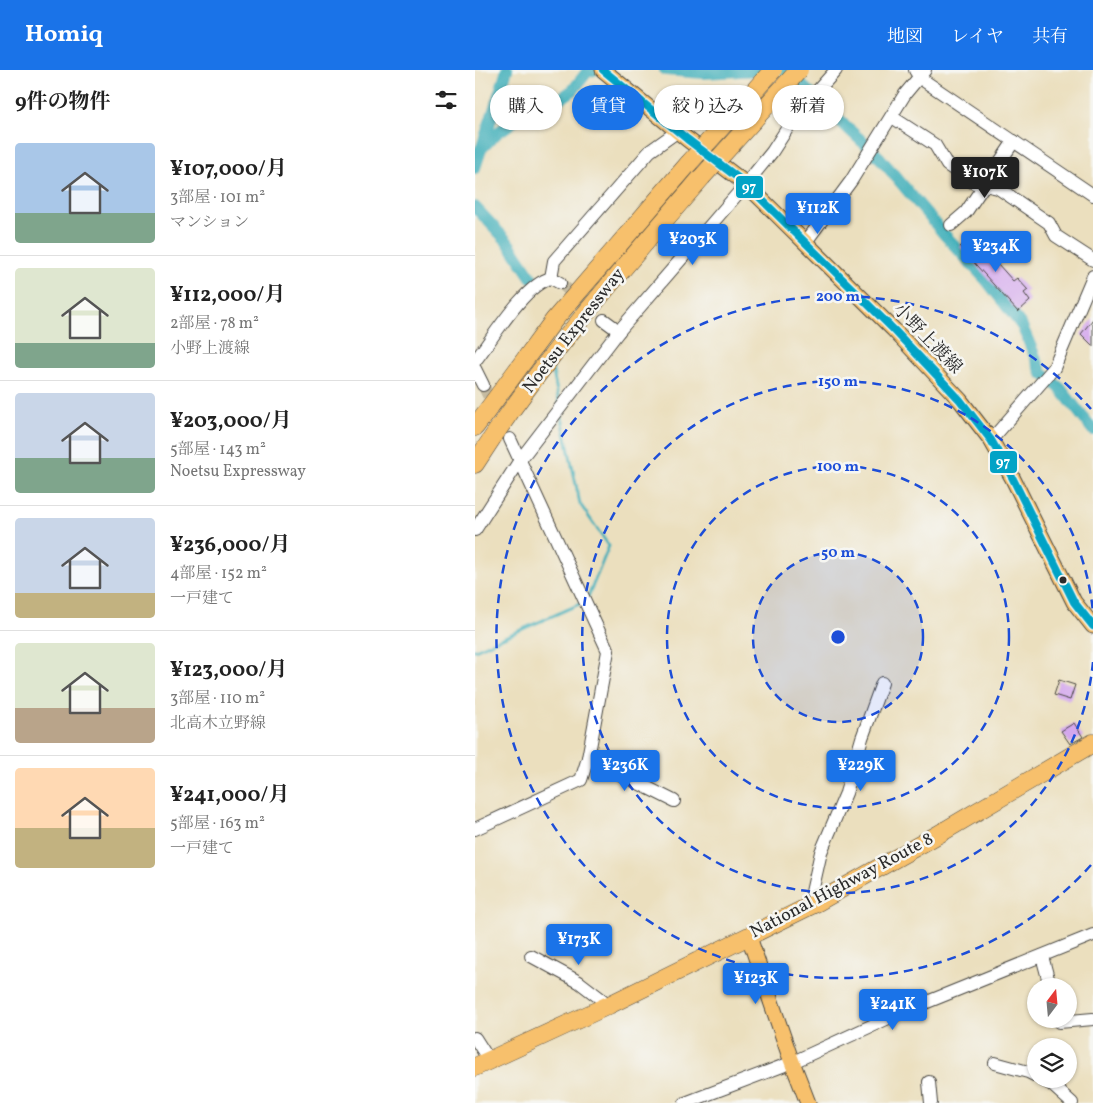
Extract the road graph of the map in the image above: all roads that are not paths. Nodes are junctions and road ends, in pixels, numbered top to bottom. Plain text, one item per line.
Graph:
1 (603, 70) edge
2 (773, 70) edge
3 (799, 70) edge
4 (836, 70) edge
5 (920, 73) edge
6 (892, 116) junction
7 (677, 131) junction
8 (1014, 141) junction
9 (746, 184) junction
10 (985, 185) junction
11 (1093, 194) edge
12 (951, 225) dead end
13 (805, 243) junction
14 (1093, 260) edge
15 (1093, 276) edge
16 (604, 320) tunnel mouth
17 (619, 331) junction
18 (475, 361) edge
19 (475, 369) edge
20 (483, 385) tunnel mouth
21 (475, 428) edge
22 (510, 439) tunnel mouth
23 (991, 440) junction
24 (520, 460) junction
25 (475, 464) edge
26 (475, 530) edge
27 (1091, 619) edge
28 (882, 683) dead end
29 (1093, 743) edge
30 (588, 758) junction
31 (674, 801) dead end
32 (475, 829) edge
33 (818, 902) junction
34 (1093, 935) edge
35 (749, 937) junction
36 (531, 956) dead end
37 (1041, 956) junction
38 (1048, 978) edge
39 (609, 1005) junction
40 (1093, 1018) edge
41 (1077, 1020) edge
42 (475, 1038) edge
43 (793, 1062) junction
44 (995, 1063) dead end
45 (482, 1064) edge
46 (1027, 1072) edge
47 (929, 1082) dead end
48 (1055, 1088) edge
49 (685, 1103) edge
50 (808, 1103) edge
51 (931, 1103) edge
52 (1071, 1103) edge

1 - 7 main road, 小野上渡線
2 - 21 highway, Noetsu Expressway, bridge
3 - 25 highway, Noetsu Expressway, bridge
4 - 9 street
5 - 6 street
5 - 8 street
6 - 10 street
6 - 13 street
7 - 9 main road, 小野上渡線
7 - 18 street
8 - 10 street
8 - 11 street
9 - 13 main road, 小野上渡線
9 - 17 street
10 - 12 street
10 - 14 street
13 - 23 main road, 小野上渡線
15 - 23 street
16 - 17 street
17 - 24 street
19 - 20 street
22 - 24 street
23 - 27 main road, 小野上渡線
24 - 26 street
24 - 30 street
28 - 33 street
29 - 33 highway, National Highway Route 8
30 - 31 street
30 - 32 street
33 - 35 highway, National Highway Route 8
34 - 37 street
35 - 39 highway, National Highway Route 8
35 - 43 main road
36 - 39 street
37 - 38 street
37 - 43 street
39 - 45 highway, National Highway Route 8
40 - 41 street
42 - 45 street
43 - 49 street
43 - 50 main road
44 - 46 street
47 - 51 street
48 - 52 street

